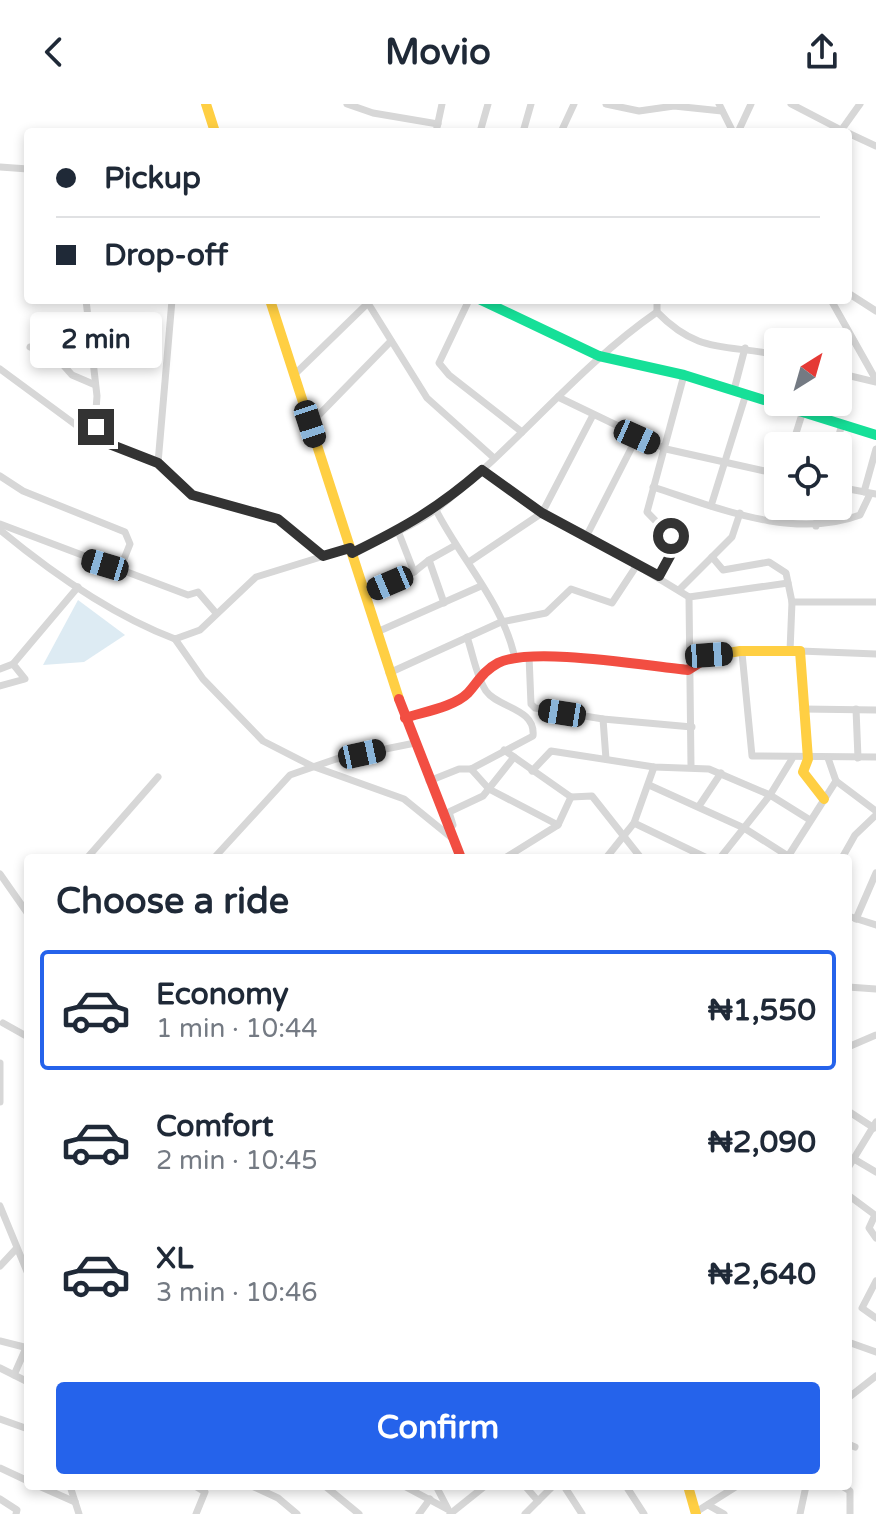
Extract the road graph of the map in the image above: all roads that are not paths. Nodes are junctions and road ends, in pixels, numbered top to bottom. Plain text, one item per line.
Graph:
1 (206, 104) edge
2 (347, 104) edge
3 (442, 104) edge
4 (488, 104) edge
5 (531, 104) edge
6 (574, 104) edge
7 (606, 104) edge
8 (751, 104) edge
9 (791, 104) edge
10 (860, 104) edge
11 (720, 108) edge
12 (214, 128) edge
13 (437, 128) edge
14 (481, 128) edge
15 (524, 128) edge
16 (563, 128) edge
17 (733, 128) edge
18 (738, 128) edge
19 (836, 128) edge
20 (846, 128) edge
21 (852, 136) edge
22 (876, 146) edge
23 (0, 167) edge
24 (24, 169) edge
25 (852, 296) edge
26 (86, 304) edge
27 (172, 304) edge
28 (271, 304) edge
29 (364, 304) edge
30 (369, 304) edge
31 (467, 304) edge
32 (499, 304) edge
33 (657, 304) edge
34 (833, 304) edge
35 (876, 311) edge
36 (657, 312) junction
37 (391, 341) junction
38 (30, 347) dead end
39 (745, 348) junction
40 (764, 352) edge
41 (599, 356) junction
42 (0, 369) edge
43 (294, 375) junction
44 (684, 375) junction
45 (852, 376) edge
46 (876, 381) edge
47 (93, 384) junction
48 (734, 390) junction
49 (746, 394) junction
50 (558, 397) junction
51 (764, 399) edge
52 (593, 415) junction
53 (818, 416) edge
54 (310, 424) junction
55 (842, 424) junction
56 (522, 432) junction
57 (840, 432) edge
58 (876, 435) edge
59 (637, 437) junction
60 (94, 438) junction
61 (666, 449) junction
62 (876, 449) edge
63 (494, 458) junction
64 (727, 462) junction
65 (158, 463) junction
66 (482, 470) junction
67 (764, 471) edge
68 (0, 476) edge
69 (653, 487) junction
70 (870, 493) edge
71 (711, 506) junction
72 (436, 510) junction
73 (542, 513) junction
74 (740, 513) junction
75 (764, 518) edge
76 (776, 520) edge
77 (817, 520) edge
78 (816, 526) junction
79 (0, 527) edge
80 (398, 531) junction
81 (587, 535) junction
82 (454, 546) junction
83 (351, 551) junction
84 (323, 556) junction
85 (712, 557) junction
86 (429, 560) junction
87 (469, 562) junction
88 (637, 565) junction
89 (120, 569) junction
90 (414, 572) junction
91 (659, 576) junction
92 (788, 583) junction
93 (481, 586) junction
94 (78, 587) junction
95 (680, 589) junction
96 (365, 593) junction
97 (689, 597) junction
98 (792, 602) junction
99 (876, 602) edge
100 (444, 603) junction
101 (216, 613) junction
102 (501, 622) junction
103 (377, 632) junction
104 (467, 637) junction
105 (175, 639) junction
106 (795, 651) junction
107 (742, 653) junction
108 (876, 654) edge
109 (529, 656) junction
110 (515, 659) junction
111 (13, 664) junction
112 (0, 669) edge
113 (688, 670) junction
114 (389, 673) junction
115 (479, 676) junction
116 (0, 686) edge
117 (803, 709) junction
118 (856, 709) junction
119 (876, 710) edge
120 (405, 718) junction
121 (603, 719) junction
122 (692, 727) junction
123 (415, 743) junction
124 (504, 750) junction
125 (514, 757) junction
126 (876, 757) edge
127 (828, 758) junction
128 (858, 758) junction
129 (606, 759) junction
130 (792, 759) junction
131 (808, 759) junction
132 (312, 766) junction
133 (691, 766) junction
134 (654, 767) junction
135 (471, 769) junction
136 (532, 771) junction
137 (721, 773) junction
138 (158, 777) dead end
139 (429, 781) junction
140 (836, 781) junction
141 (649, 785) junction
142 (489, 789) junction
143 (770, 795) junction
144 (571, 797) junction
145 (824, 799) junction
146 (699, 806) junction
147 (876, 813) edge
148 (810, 820) junction
149 (634, 823) junction
150 (558, 825) junction
151 (744, 828) junction
152 (624, 838) junction
153 (453, 839) junction
154 (90, 854) edge
155 (218, 854) edge
156 (459, 854) edge
157 (460, 854) edge
158 (511, 854) edge
159 (610, 854) edge
160 (638, 854) edge
161 (699, 854) edge
162 (723, 854) edge
163 (783, 854) edge
164 (790, 854) edge
165 (844, 854) edge
166 (876, 873) edge
167 (0, 874) edge
168 (24, 908) edge
169 (852, 918) edge
170 (876, 925) edge
171 (852, 987) edge
172 (876, 989) edge
173 (3, 1023) dead end
174 (24, 1035) edge
175 (876, 1035) edge
176 (852, 1045) edge
177 (0, 1063) edge
178 (1, 1090) edge
179 (0, 1102) edge
180 (852, 1113) edge
181 (875, 1126) edge
182 (852, 1159) edge
183 (852, 1163) edge
184 (876, 1172) edge
185 (852, 1198) edge
186 (0, 1206) edge
187 (876, 1215) edge
188 (876, 1238) edge
189 (16, 1249) junction
190 (24, 1260) edge
191 (0, 1266) edge
192 (876, 1281) edge
193 (876, 1318) edge
194 (0, 1341) edge
195 (852, 1343) edge
196 (24, 1347) edge
197 (876, 1352) edge
198 (24, 1354) edge
199 (0, 1368) edge
200 (14, 1375) junction
201 (876, 1377) edge
202 (24, 1380) edge
203 (852, 1395) edge
204 (0, 1419) edge
205 (24, 1428) edge
206 (0, 1468) edge
207 (24, 1479) edge
208 (48, 1490) edge
209 (71, 1490) edge
210 (202, 1490) edge
211 (261, 1490) edge
212 (330, 1490) edge
213 (412, 1490) edge
214 (438, 1490) edge
215 (479, 1490) edge
216 (528, 1490) edge
217 (549, 1490) edge
218 (567, 1490) edge
219 (629, 1490) edge
220 (689, 1490) edge
221 (731, 1490) edge
222 (805, 1490) edge
223 (848, 1490) edge
224 (0, 1499) edge
225 (430, 1499) junction
226 (538, 1501) junction
227 (75, 1502) junction
228 (708, 1505) junction
229 (449, 1512) edge
230 (696, 1513) edge
231 (16, 1514) edge
232 (78, 1514) edge
233 (86, 1514) edge
234 (196, 1514) edge
235 (297, 1514) edge
236 (359, 1514) edge
237 (419, 1514) edge
238 (525, 1514) edge
239 (582, 1514) edge
240 (644, 1514) edge
241 (724, 1514) edge
242 (800, 1514) edge
243 (850, 1514) edge

1 - 12 street
2 - 13 street
3 - 13 street
4 - 14 street
5 - 15 street
6 - 16 street
7 - 11 street
8 - 18 street
9 - 19 street
10 - 20 street
11 - 17 street
21 - 22 street
23 - 24 street
25 - 35 street
26 - 47 street
27 - 65 street
28 - 43 street
29 - 43 street
30 - 37 street
31 - 56 street
32 - 41 street
33 - 36 street
34 - 46 street
36 - 39 street
36 - 41 street
37 - 54 street
37 - 63 street
38 - 47 street
39 - 40 street
39 - 48 street
41 - 44 street
41 - 50 street
42 - 60 street
43 - 54 street
44 - 48 street
44 - 61 street
45 - 46 street
47 - 60 street
48 - 49 street
49 - 51 street
49 - 64 street
50 - 52 street
50 - 56 street
52 - 59 street
52 - 73 street
53 - 55 street
54 - 83 street
55 - 57 street
55 - 58 street
56 - 63 street
59 - 61 street
59 - 81 street
60 - 65 street
61 - 64 street
61 - 69 street
62 - 70 street
63 - 66 street
64 - 67 street
64 - 71 street
65 - 84 street
66 - 72 street
66 - 73 street
68 - 89 street
69 - 71 street
69 - 91 street
70 - 78 street
71 - 74 street
72 - 80 street
72 - 82 street
73 - 81 street
73 - 87 street
74 - 75 street
74 - 85 street
76 - 78 street
77 - 78 street
79 - 89 street
79 - 94 street
80 - 83 street
80 - 90 street
81 - 88 street
82 - 86 street
82 - 87 street
83 - 84 street
83 - 96 street
84 - 101 street
85 - 92 street
85 - 95 street
86 - 90 street
86 - 100 street
87 - 93 street
88 - 91 street
88 - 102 street
89 - 101 street
90 - 96 street
91 - 95 street
92 - 97 street
92 - 98 street
93 - 100 street
93 - 102 street
94 - 105 street
94 - 111 street
95 - 97 street
96 - 103 street
97 - 113 street
98 - 99 street
98 - 106 street
100 - 103 street
101 - 105 street
102 - 104 street
102 - 110 street
103 - 114 street
104 - 114 street
104 - 115 street
105 - 132 street
106 - 107 street
106 - 108 street
106 - 117 street
107 - 113 street
107 - 130 street
109 - 110 street
109 - 113 street
109 - 121 street
110 - 115 street
111 - 112 street
111 - 116 street
113 - 122 street
114 - 120 street
115 - 120 street
115 - 124 street
117 - 118 street
117 - 131 street
118 - 119 street
118 - 128 street
120 - 123 street
121 - 122 street
121 - 129 street
122 - 133 street
123 - 132 street
123 - 139 street
124 - 125 street
124 - 135 street
125 - 136 street
125 - 142 street
126 - 128 street
127 - 128 street
127 - 131 street
127 - 140 street
129 - 134 street
129 - 136 street
130 - 131 street
130 - 143 street
131 - 145 street
132 - 153 street
132 - 155 street
133 - 134 street
133 - 137 street
134 - 141 street
135 - 139 street
135 - 142 street
136 - 144 street
137 - 143 street
137 - 146 street
138 - 154 street
139 - 153 street
140 - 145 street
140 - 147 street
141 - 146 street
141 - 149 street
142 - 150 street
142 - 157 street
143 - 148 street
143 - 151 street
144 - 150 street
144 - 152 street
145 - 148 street
146 - 151 street
147 - 165 street
148 - 164 street
149 - 152 street
149 - 161 street
150 - 158 street
151 - 162 street
151 - 163 street
152 - 159 street
152 - 160 street
153 - 156 street
166 - 169 street
167 - 168 street
169 - 170 street
171 - 172 street
173 - 174 street
175 - 176 street
177 - 178 street
178 - 179 street
180 - 181 street
181 - 182 street
183 - 184 street
185 - 187 street
186 - 189 street
187 - 188 street
189 - 190 street
189 - 191 street
192 - 193 street
194 - 196 street
195 - 197 street
198 - 200 street
199 - 200 street
200 - 202 street
201 - 203 street
204 - 205 street
206 - 207 street
208 - 227 street
209 - 227 street
210 - 234 street
211 - 235 street
212 - 236 street
213 - 225 street
214 - 229 street
215 - 229 street
216 - 226 street
217 - 226 street
218 - 239 street
219 - 240 street
220 - 230 street
221 - 228 street
222 - 242 street
223 - 243 street
224 - 231 street
225 - 229 street
225 - 237 street
226 - 238 street
227 - 232 street
228 - 230 street
228 - 241 street
232 - 233 street

